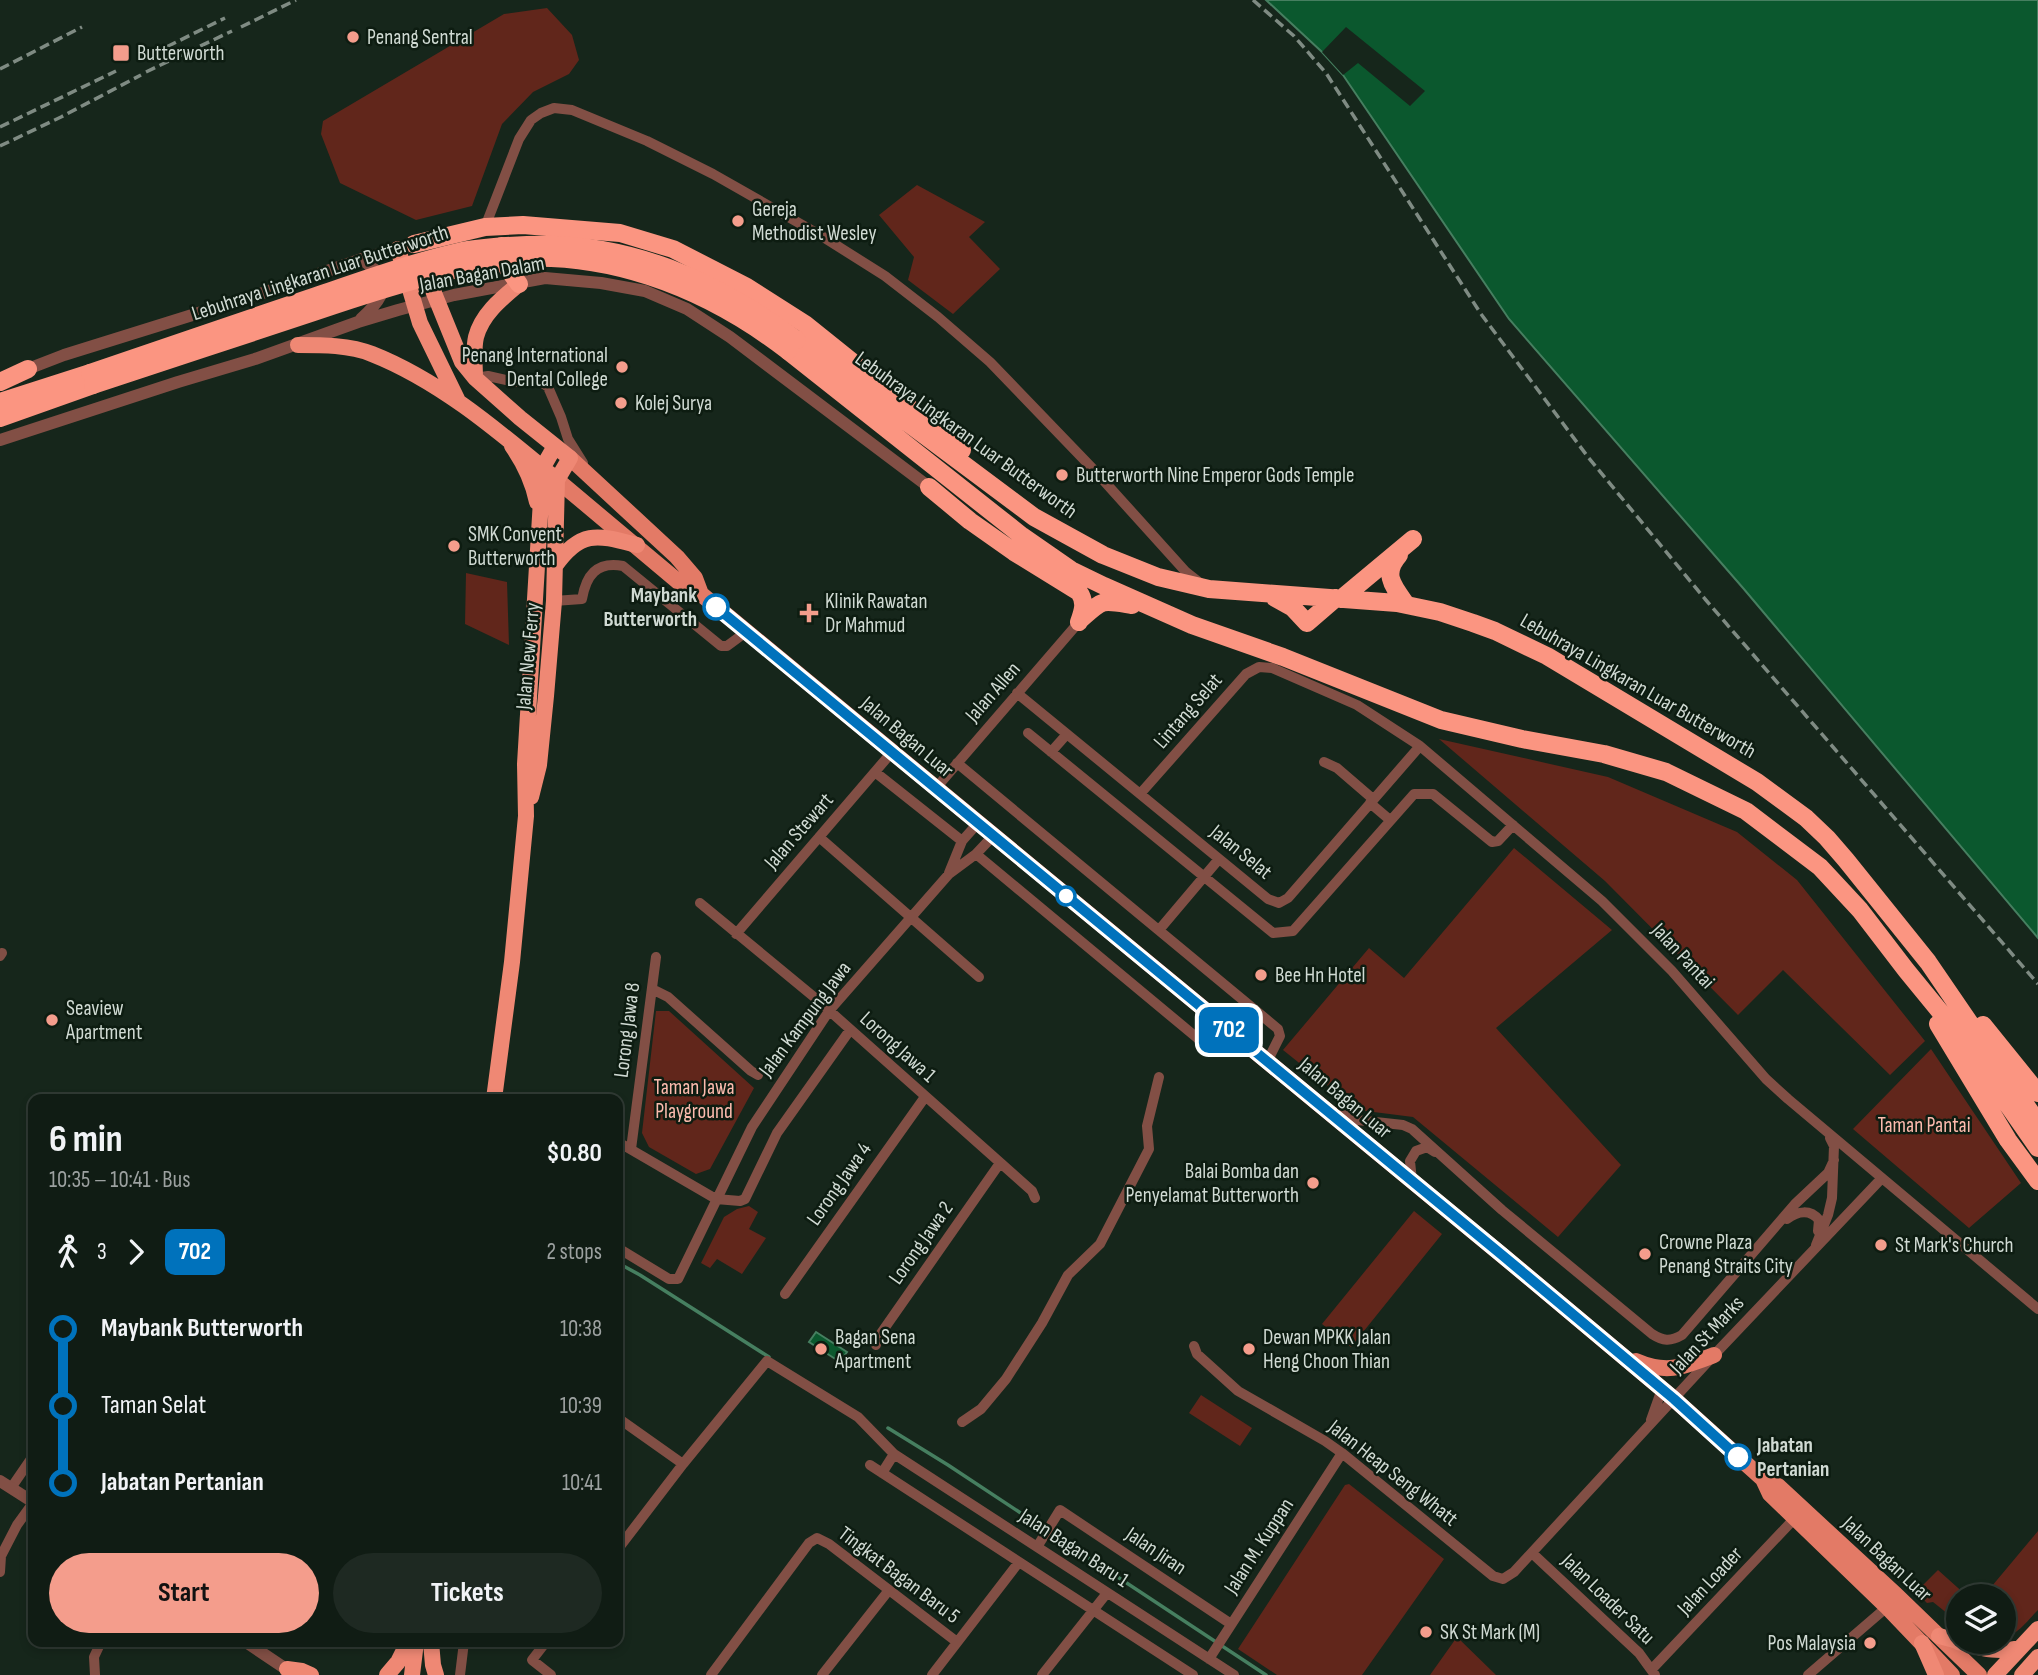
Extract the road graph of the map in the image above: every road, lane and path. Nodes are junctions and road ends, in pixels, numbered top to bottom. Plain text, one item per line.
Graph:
1 (523, 225) junction
2 (485, 227) junction
3 (406, 247) junction
4 (362, 259) junction
5 (519, 284) junction
6 (436, 300) junction
7 (414, 305) junction
8 (358, 322) junction
9 (298, 345) junction
10 (792, 345) junction
11 (28, 369) joint
12 (475, 378) junction
13 (91, 379) junction
14 (0, 380) edge
15 (457, 401) junction
16 (0, 402) edge
17 (0, 418) edge
18 (501, 432) junction
19 (0, 440) edge
20 (555, 446) junction
21 (570, 458) junction
22 (542, 467) junction
23 (557, 480) junction
24 (593, 480) junction
25 (929, 487) junction
26 (1017, 504) junction
27 (540, 519) junction
28 (637, 545) junction
29 (555, 566) junction
30 (1072, 570) junction
31 (1209, 589) junction
32 (701, 594) junction
33 (1267, 594) junction
34 (1338, 598) junction
35 (554, 601) junction
36 (1406, 604) junction
37 (1150, 608) junction
38 (1079, 622) junction
39 (746, 632) junction
40 (1272, 668) joint
41 (1017, 693) junction
42 (1028, 733) dead end
43 (1067, 734) junction
44 (1420, 746) junction
45 (1051, 751) junction
46 (892, 752) junction
47 (1324, 762) dead end
48 (957, 763) junction
49 (875, 772) junction
50 (936, 788) junction
51 (1140, 794) junction
52 (1372, 801) junction
53 (526, 816) junction
54 (1390, 820) junction
55 (978, 823) junction
56 (1513, 825) junction
57 (993, 836) junction
58 (820, 837) junction
59 (962, 841) junction
60 (976, 854) junction
61 (1219, 859) junction
62 (949, 874) junction
63 (1203, 877) junction
64 (700, 903) dead end
65 (911, 917) junction
66 (1159, 930) junction
67 (736, 934) junction
68 (656, 957) dead end
69 (1928, 962) junction
70 (1906, 970) junction
71 (979, 977) dead end
72 (652, 989) junction
73 (829, 1011) junction
74 (1219, 1021) junction
75 (850, 1030) junction
76 (1267, 1062) junction
77 (758, 1075) dead end
78 (1159, 1077) dead end
79 (2038, 1093) edge
80 (495, 1094) edge
81 (925, 1097) junction
82 (1320, 1105) junction
83 (2038, 1123) edge
84 (1827, 1132) junction
85 (623, 1145) edge
86 (2038, 1148) edge
87 (631, 1149) junction
88 (1835, 1160) junction
89 (1446, 1161) junction
90 (1000, 1163) junction
91 (1881, 1179) junction
92 (1412, 1181) junction
93 (2038, 1181) edge
94 (1035, 1198) dead end
95 (716, 1199) junction
96 (1770, 1233) junction
97 (623, 1251) edge
98 (1813, 1252) junction
99 (785, 1294) dead end
100 (2038, 1309) edge
101 (876, 1345) dead end
102 (1194, 1346) dead end
103 (1621, 1355) junction
104 (1714, 1355) junction
105 (1668, 1394) junction
106 (623, 1422) edge
107 (962, 1422) dead end
108 (1646, 1430) junction
109 (1342, 1453) junction
110 (894, 1454) junction
111 (28, 1461) edge
112 (683, 1464) junction
113 (870, 1465) dead end
114 (882, 1472) junction
115 (1763, 1479) junction
116 (6, 1484) edge
117 (28, 1499) edge
118 (28, 1509) edge
119 (1795, 1518) junction
120 (623, 1542) edge
121 (1037, 1547) junction
122 (1532, 1553) junction
123 (1, 1557) edge
124 (1019, 1562) junction
125 (0, 1572) edge
126 (1503, 1579) joint
127 (889, 1590) junction
128 (1107, 1592) junction
129 (1887, 1607) junction
130 (1093, 1610) junction
131 (1231, 1624) junction
132 (2038, 1629) edge
133 (1939, 1636) junction
134 (1946, 1638) edge
135 (957, 1642) junction
136 (1922, 1643) junction
137 (99, 1647) edge
138 (254, 1647) edge
139 (406, 1647) edge
140 (415, 1647) edge
141 (429, 1647) edge
142 (431, 1647) edge
143 (463, 1647) edge
144 (542, 1647) edge
145 (2016, 1648) edge
146 (2020, 1648) junction
147 (2038, 1657) edge
148 (1209, 1659) junction
149 (2038, 1670) edge
150 (291, 1672) edge
151 (1654, 1672) edge
152 (1047, 1673) edge
153 (95, 1675) edge
154 (311, 1675) edge
155 (387, 1675) edge
156 (412, 1675) edge
157 (426, 1675) edge
158 (436, 1675) edge
159 (460, 1675) edge
160 (551, 1675) edge
161 (711, 1675) edge
162 (822, 1675) edge
163 (932, 1675) edge
164 (1193, 1675) edge
165 (1234, 1675) edge
166 (1808, 1675) edge
167 (1936, 1675) edge
168 (1952, 1675) edge
169 (1979, 1675) edge
170 (1995, 1675) edge
171 (2022, 1675) edge
172 (2036, 1675) edge

1 - 2 highway
1 - 5 highway
1 - 26 highway
2 - 3 highway
2 - 31 street
3 - 4 street, Jalan Bagan Dalam
3 - 6 highway
3 - 7 highway
4 - 8 street
4 - 11 street, Jalan Bagan Dalam
5 - 6 street, Jalan Bagan Dalam
5 - 12 highway
5 - 25 street, Jalan Bagan Dalam
6 - 7 street, Jalan Bagan Dalam
6 - 12 highway
7 - 8 street, Jalan Bagan Dalam
7 - 15 highway
8 - 9 street, Jalan Bagan Dalam
9 - 15 highway
9 - 19 street, Jalan Bagan Dalam
10 - 13 highway, Lebuhraya Lingkaran Luar Butterworth, bridge
10 - 26 highway, Lebuhraya Lingkaran Luar Butterworth
10 - 30 highway, Lebuhraya Lingkaran Luar Butterworth
11 - 14 highway
12 - 20 highway
12 - 24 street
13 - 16 highway, Lebuhraya Lingkaran Luar Butterworth
13 - 17 highway, Lebuhraya Lingkaran Luar Butterworth
15 - 18 highway
18 - 22 highway
18 - 27 highway
20 - 21 highway
20 - 22 highway, Jalan New Ferry
21 - 23 highway, Jalan New Ferry
21 - 24 main road, Jalan Bagan Luar
22 - 23 highway
22 - 27 highway, Jalan New Ferry
23 - 28 main road, Jalan Bagan Luar
23 - 29 highway, Jalan New Ferry
24 - 32 main road, Jalan Bagan Luar
25 - 30 highway
25 - 38 highway
26 - 31 highway, Lebuhraya Lingkaran Luar Butterworth
27 - 53 highway, Jalan New Ferry
28 - 29 highway
28 - 32 main road, Jalan Bagan Luar
29 - 35 highway, Jalan New Ferry
30 - 37 highway, Lebuhraya Lingkaran Luar Butterworth
31 - 33 highway, Lebuhraya Lingkaran Luar Butterworth
32 - 39 main road, Jalan Bagan Luar
33 - 34 highway, Lebuhraya Lingkaran Luar Butterworth
33 - 34 highway
34 - 36 highway, Lebuhraya Lingkaran Luar Butterworth
34 - 36 highway
35 - 39 street
35 - 53 highway, Jalan New Ferry
36 - 69 highway, Lebuhraya Lingkaran Luar Butterworth
37 - 38 highway
37 - 70 highway, Lebuhraya Lingkaran Luar Butterworth
38 - 41 street, Jalan Allen
39 - 46 main road, Jalan Bagan Luar
40 - 44 street, Jalan Pantai
40 - 51 street, Lintang Selat
41 - 43 street, Jalan Selat
41 - 48 street, Jalan Allen
42 - 45 street
43 - 45 street
43 - 51 street, Jalan Selat
44 - 52 street, Jalan Selat
44 - 56 street, Jalan Pantai
45 - 63 street
46 - 49 street, Jalan Stewart
46 - 50 main road, Jalan Bagan Luar
47 - 52 street
48 - 50 street, Jalan Allen
48 - 66 street
49 - 58 street, Jalan Stewart
49 - 59 street
50 - 55 main road, Jalan Bagan Luar
51 - 61 street, Jalan Selat
52 - 54 street
52 - 61 street, Jalan Selat
53 - 80 highway, Jalan New Ferry
54 - 56 street
54 - 63 street
55 - 57 main road, Jalan Bagan Luar
55 - 59 street, Jalan Kampung Jawa
56 - 84 street, Jalan Pantai
57 - 60 street, Jalan Kampung Jawa
57 - 74 main road, Jalan Bagan Luar
58 - 65 street
58 - 67 street, Jalan Stewart
59 - 62 street, Jalan Kampung Jawa
60 - 62 street, Jalan Kampung Jawa
60 - 74 street
61 - 63 street
62 - 65 street, Jalan Kampung Jawa
63 - 66 street
64 - 67 street, Lorong Jawa 1
65 - 71 street
65 - 73 street, Jalan Kampung Jawa
66 - 76 street
67 - 73 street, Lorong Jawa 1
68 - 72 street, Lorong Jawa 8
69 - 79 highway
69 - 83 highway, Lebuhraya Lingkaran Luar Butterworth
70 - 86 highway, Lebuhraya Lingkaran Luar Butterworth
70 - 93 highway
72 - 77 street
72 - 87 street, Lorong Jawa 8
73 - 75 street, Lorong Jawa 1
73 - 95 street, Jalan Kampung Jawa
74 - 76 main road, Jalan Bagan Luar
75 - 81 street, Lorong Jawa 1
75 - 95 street
76 - 82 main road, Jalan Bagan Luar
78 - 107 street
81 - 90 street, Lorong Jawa 1
81 - 99 street, Lorong Jawa 4
82 - 89 street
82 - 92 main road, Jalan Bagan Luar
84 - 88 street
84 - 91 street, Jalan Pantai
85 - 87 street
87 - 95 street
88 - 96 street
88 - 98 street
89 - 92 street
89 - 96 street
90 - 94 street, Lorong Jawa 1
90 - 101 street, Lorong Jawa 2
91 - 98 street, Jalan St Marks
91 - 100 street, Jalan Pantai
92 - 103 main road, Jalan Bagan Luar
95 - 97 street, Jalan Kampung Jawa
96 - 98 street
98 - 104 street, Jalan St Marks
102 - 109 street, Jalan Heap Seng Whatt
103 - 104 main road
103 - 105 main road, Jalan Bagan Luar
104 - 105 street, Jalan St Marks
105 - 108 street, Jalan St Marks
105 - 108 street
105 - 115 main road, Jalan Bagan Luar
106 - 112 street
108 - 122 street, Jalan St Marks
109 - 126 street, Jalan Heap Seng Whatt
109 - 131 street, Jalan M. Kuppan
110 - 112 street, Jalan Bagan Baru 1
110 - 114 street
110 - 121 street, Jalan Bagan Baru 1
111 - 116 street
112 - 120 street
113 - 114 street, Jalan Bagan Baru 1
114 - 124 street, Jalan Bagan Baru 1
115 - 119 main road, Jalan Bagan Luar
115 - 133 main road, Jalan Bagan Luar
116 - 117 street
118 - 123 street
119 - 129 main road, Jalan Bagan Luar
119 - 151 street, Jalan Loader
121 - 128 street, Jalan Bagan Baru 1
121 - 131 street, Jalan Jiran
122 - 126 street, Jalan St Marks
122 - 151 street, Jalan Loader Satu
123 - 125 street
124 - 130 street, Jalan Bagan Baru 1
124 - 135 street
127 - 135 street, Tingkat Bagan Baru 5
127 - 161 street, Tingkat Bagan Baru 5
127 - 162 street
128 - 130 street
128 - 148 street, Jalan Bagan Baru 1
129 - 136 main road, Jalan Bagan Luar
129 - 166 street
130 - 152 street
130 - 164 street, Jalan Bagan Baru 1
131 - 148 street, Jalan M. Kuppan
132 - 146 highway
133 - 134 highway
133 - 169 main road, Jalan Bagan Luar
135 - 163 street
136 - 167 highway
136 - 168 main road, Jalan Bagan Luar
137 - 153 street
138 - 150 street
139 - 155 highway
140 - 156 highway
141 - 157 highway
142 - 158 highway
143 - 159 street
144 - 160 street
145 - 146 highway
146 - 170 highway
147 - 171 highway
148 - 165 street, Jalan Bagan Baru 1
149 - 172 highway
150 - 154 highway

